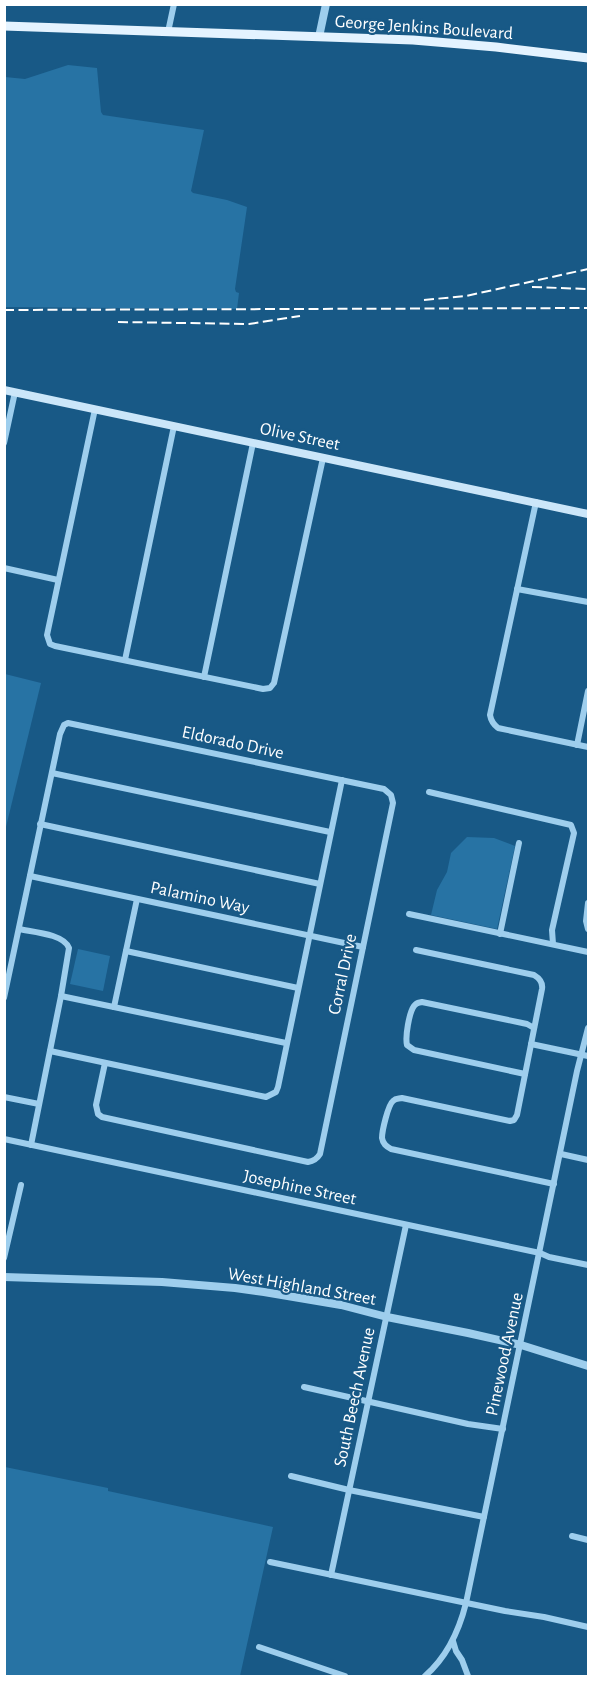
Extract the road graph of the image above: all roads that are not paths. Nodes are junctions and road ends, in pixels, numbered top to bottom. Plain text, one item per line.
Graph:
1 (174, 4) edge
2 (326, 4) edge
3 (4, 26) edge
4 (168, 32) junction
5 (319, 37) junction
6 (588, 58) edge
7 (4, 390) edge
8 (15, 392) junction
9 (95, 409) junction
10 (174, 426) junction
11 (4, 442) edge
12 (253, 443) junction
13 (323, 458) junction
14 (536, 502) junction
15 (588, 513) edge
16 (4, 568) edge
17 (58, 580) junction
18 (517, 590) junction
19 (588, 602) edge
20 (125, 660) junction
21 (204, 677) junction
22 (588, 691) edge
23 (577, 745) junction
24 (588, 747) edge
25 (52, 773) junction
26 (342, 780) junction
27 (429, 792) dead end
28 (392, 795) joint
29 (40, 824) junction
30 (330, 832) junction
31 (519, 843) dead end
32 (30, 876) junction
33 (320, 884) junction
34 (137, 899) junction
35 (588, 903) edge
36 (409, 914) dead end
37 (19, 929) junction
38 (588, 929) edge
39 (500, 933) junction
40 (309, 936) junction
41 (553, 944) junction
42 (363, 947) junction
43 (416, 950) dead end
44 (126, 951) junction
45 (588, 952) edge
46 (298, 988) junction
47 (61, 996) junction
48 (4, 998) edge
49 (114, 1007) junction
50 (534, 1028) junction
51 (588, 1028) edge
52 (286, 1043) junction
53 (531, 1044) junction
54 (50, 1051) junction
55 (585, 1055) edge
56 (105, 1063) junction
57 (525, 1074) junction
58 (4, 1096) edge
59 (39, 1104) junction
60 (4, 1139) edge
61 (31, 1145) junction
62 (561, 1154) junction
63 (588, 1160) edge
64 (554, 1184) junction
65 (21, 1185) dead end
66 (406, 1225) junction
67 (540, 1253) junction
68 (4, 1258) edge
69 (588, 1265) edge
70 (4, 1277) edge
71 (387, 1317) junction
72 (521, 1345) junction
73 (588, 1366) edge
74 (304, 1387) dead end
75 (368, 1400) junction
76 (503, 1430) junction
77 (291, 1476) dead end
78 (349, 1490) junction
79 (484, 1517) junction
80 (572, 1536) dead end
81 (588, 1539) edge
82 (270, 1562) dead end
83 (331, 1575) junction
84 (466, 1603) junction
85 (588, 1627) edge
86 (453, 1641) junction
87 (259, 1647) dead end
88 (426, 1676) edge
89 (345, 1677) edge
90 (468, 1677) edge

1 - 4 street
2 - 5 street
3 - 4 main road, George Jenkins Boulevard
4 - 5 main road, George Jenkins Boulevard
5 - 6 main road, George Jenkins Boulevard
7 - 8 main road, Olive Street
8 - 9 main road, Olive Street
8 - 11 street
9 - 10 main road, Olive Street
9 - 17 street
10 - 12 main road, Olive Street
10 - 20 street
12 - 13 main road, Olive Street
12 - 21 street
13 - 14 main road, Olive Street
13 - 21 street
14 - 15 main road, Olive Street
14 - 18 street
16 - 17 street
17 - 20 street
18 - 19 street
18 - 23 street
20 - 21 street
22 - 23 street
23 - 24 street
25 - 26 street, Eldorado Drive
25 - 29 street
25 - 30 street
26 - 28 street, Eldorado Drive
26 - 30 street
27 - 41 street
28 - 42 street, Corral Drive
29 - 32 street
29 - 33 street
30 - 33 street
31 - 39 street
32 - 34 street, Palamino Way
32 - 37 street
33 - 40 street
34 - 40 street, Palamino Way
34 - 44 street
35 - 38 street
36 - 39 street
37 - 47 street
37 - 48 street
39 - 41 street
40 - 42 street, Palamino Way
40 - 46 street
41 - 45 street
42 - 56 street, Corral Drive
43 - 50 street
44 - 46 street
44 - 49 street
46 - 52 street
47 - 49 street
47 - 54 street
49 - 52 street
50 - 53 street
50 - 57 street
51 - 55 street, Pinewood Avenue
52 - 56 street
53 - 55 street
53 - 57 street
54 - 56 street
54 - 59 street
55 - 62 street, Pinewood Avenue
57 - 64 street
58 - 59 street
59 - 61 street
60 - 61 street, Josephine Street
61 - 66 street, Josephine Street
62 - 63 street
62 - 64 street, Pinewood Avenue
64 - 67 street, Pinewood Avenue
65 - 68 street
66 - 67 street, Josephine Street
66 - 71 street, South Beech Avenue
67 - 69 street, Josephine Street
67 - 72 street, Pinewood Avenue
70 - 71 street, West Highland Street
71 - 72 street, West Highland Street
71 - 75 street, South Beech Avenue
72 - 73 street, West Highland Street
72 - 76 street, Pinewood Avenue
74 - 75 street
75 - 76 street
75 - 78 street, South Beech Avenue
76 - 79 street, Pinewood Avenue
77 - 78 street
78 - 79 street
78 - 83 street, South Beech Avenue
79 - 84 street, Pinewood Avenue
80 - 81 street
82 - 83 street
83 - 84 street
84 - 85 street
84 - 86 street, Pinewood Avenue
86 - 88 street, Pinewood Avenue
86 - 90 street
87 - 89 street

